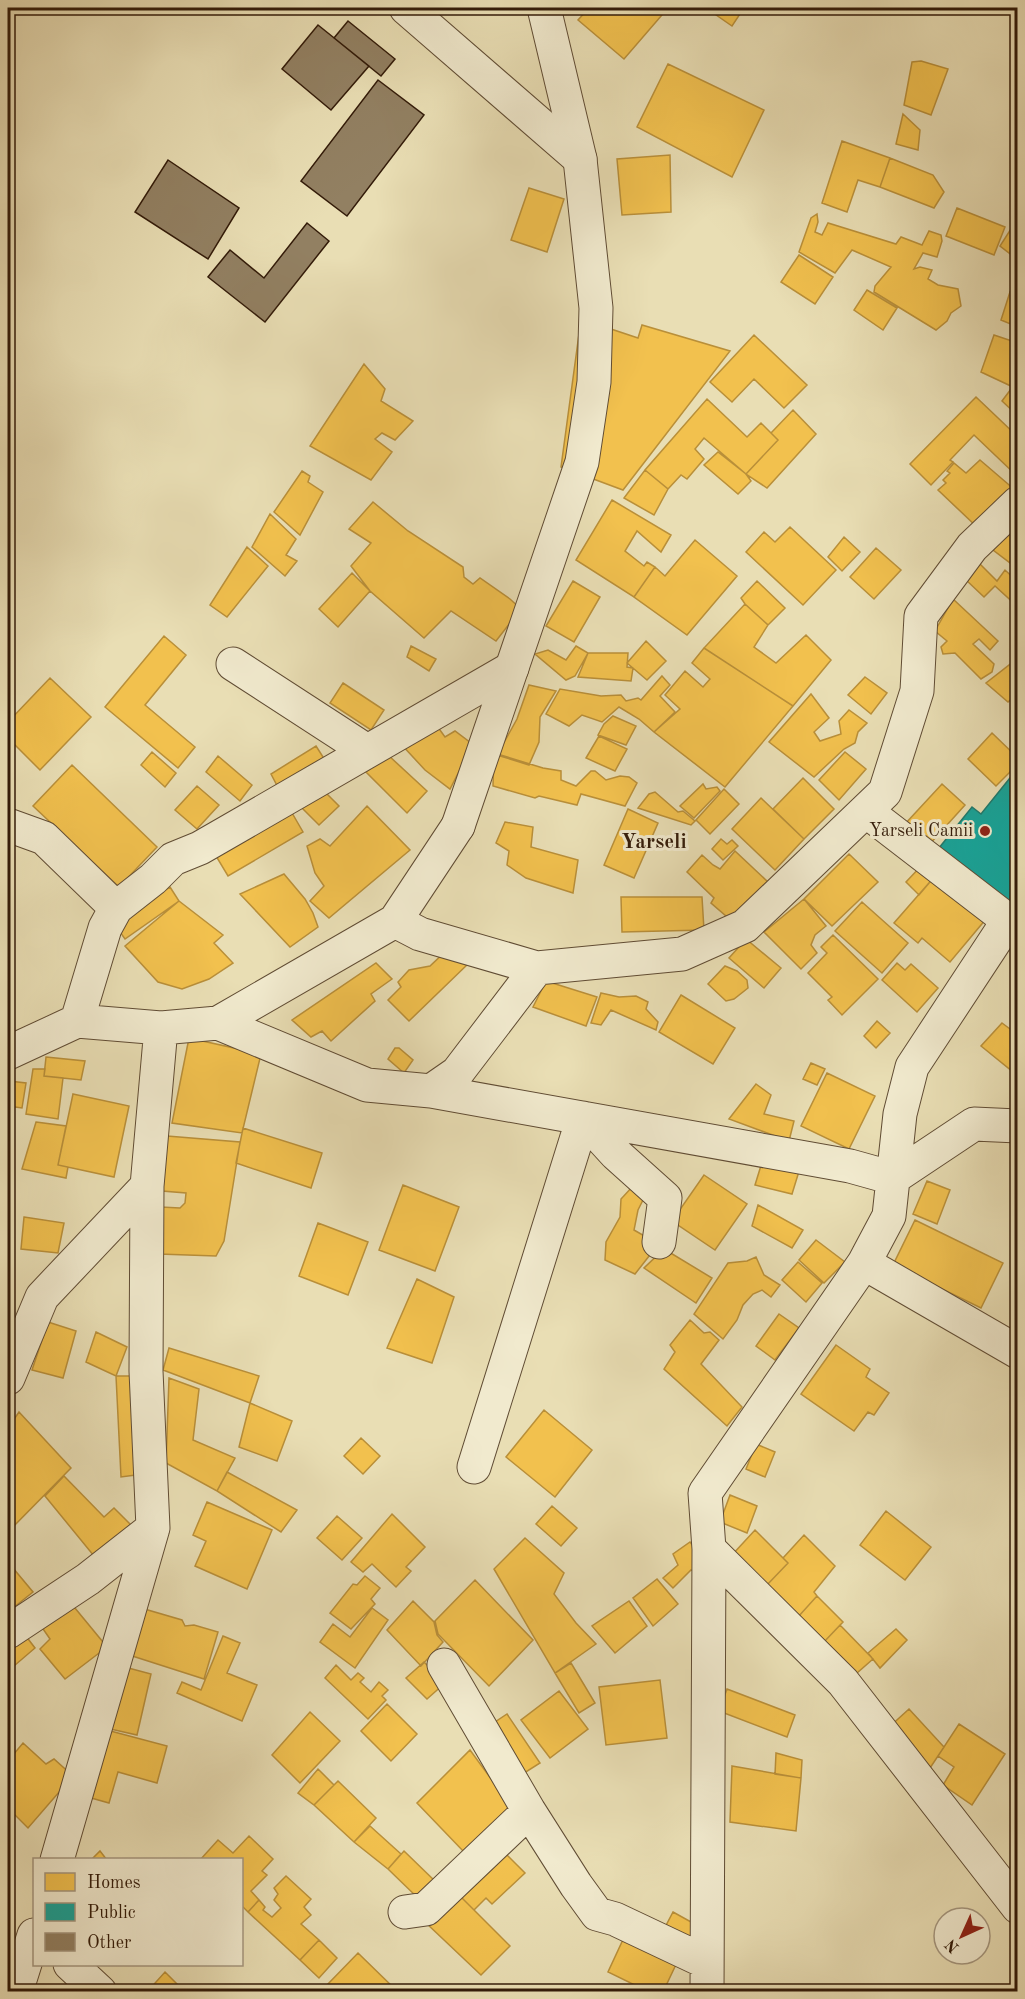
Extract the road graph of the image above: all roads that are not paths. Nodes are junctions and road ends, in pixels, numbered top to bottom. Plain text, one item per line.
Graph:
1 (406, 8) edge
2 (543, 8) edge
3 (580, 159) junction
4 (1017, 503) edge
5 (233, 664) dead end
6 (512, 668) junction
7 (367, 751) junction
8 (866, 811) junction
9 (8, 825) edge
10 (116, 908) junction
11 (394, 921) junction
12 (1013, 925) edge
13 (537, 968) junction
14 (77, 1021) junction
15 (218, 1023) junction
16 (161, 1028) junction
17 (8, 1053) edge
18 (431, 1091) junction
19 (583, 1118) junction
20 (1017, 1126) edge
21 (893, 1178) junction
22 (147, 1186) junction
23 (659, 1242) dead end
24 (864, 1263) junction
25 (1017, 1352) edge
26 (8, 1378) edge
27 (474, 1467) dead end
28 (153, 1528) junction
29 (709, 1549) junction
30 (8, 1632) edge
31 (444, 1665) dead end
32 (529, 1811) junction
33 (58, 1858) edge
34 (1017, 1907) edge
35 (405, 1912) dead end
36 (33, 1938) edge
37 (71, 1966) edge
38 (706, 1977) edge
39 (16, 1992) edge
40 (100, 1992) edge

1 - 3 street
2 - 3 street
3 - 6 street
4 - 8 street
5 - 7 street
6 - 7 street
6 - 11 street
7 - 10 street
8 - 12 street
8 - 13 street
9 - 10 street
10 - 14 street
11 - 13 street
11 - 15 street
12 - 21 street
13 - 18 street
14 - 16 street
14 - 17 street
15 - 16 street
15 - 18 street
16 - 22 street
18 - 19 street
19 - 21 street
19 - 23 street
19 - 27 street
20 - 21 street
21 - 24 street
22 - 26 street
22 - 28 street
24 - 25 street
24 - 29 street
28 - 30 street
28 - 33 street
29 - 34 street
29 - 38 street
31 - 32 street
32 - 35 street
32 - 38 street
36 - 39 street
37 - 40 street

